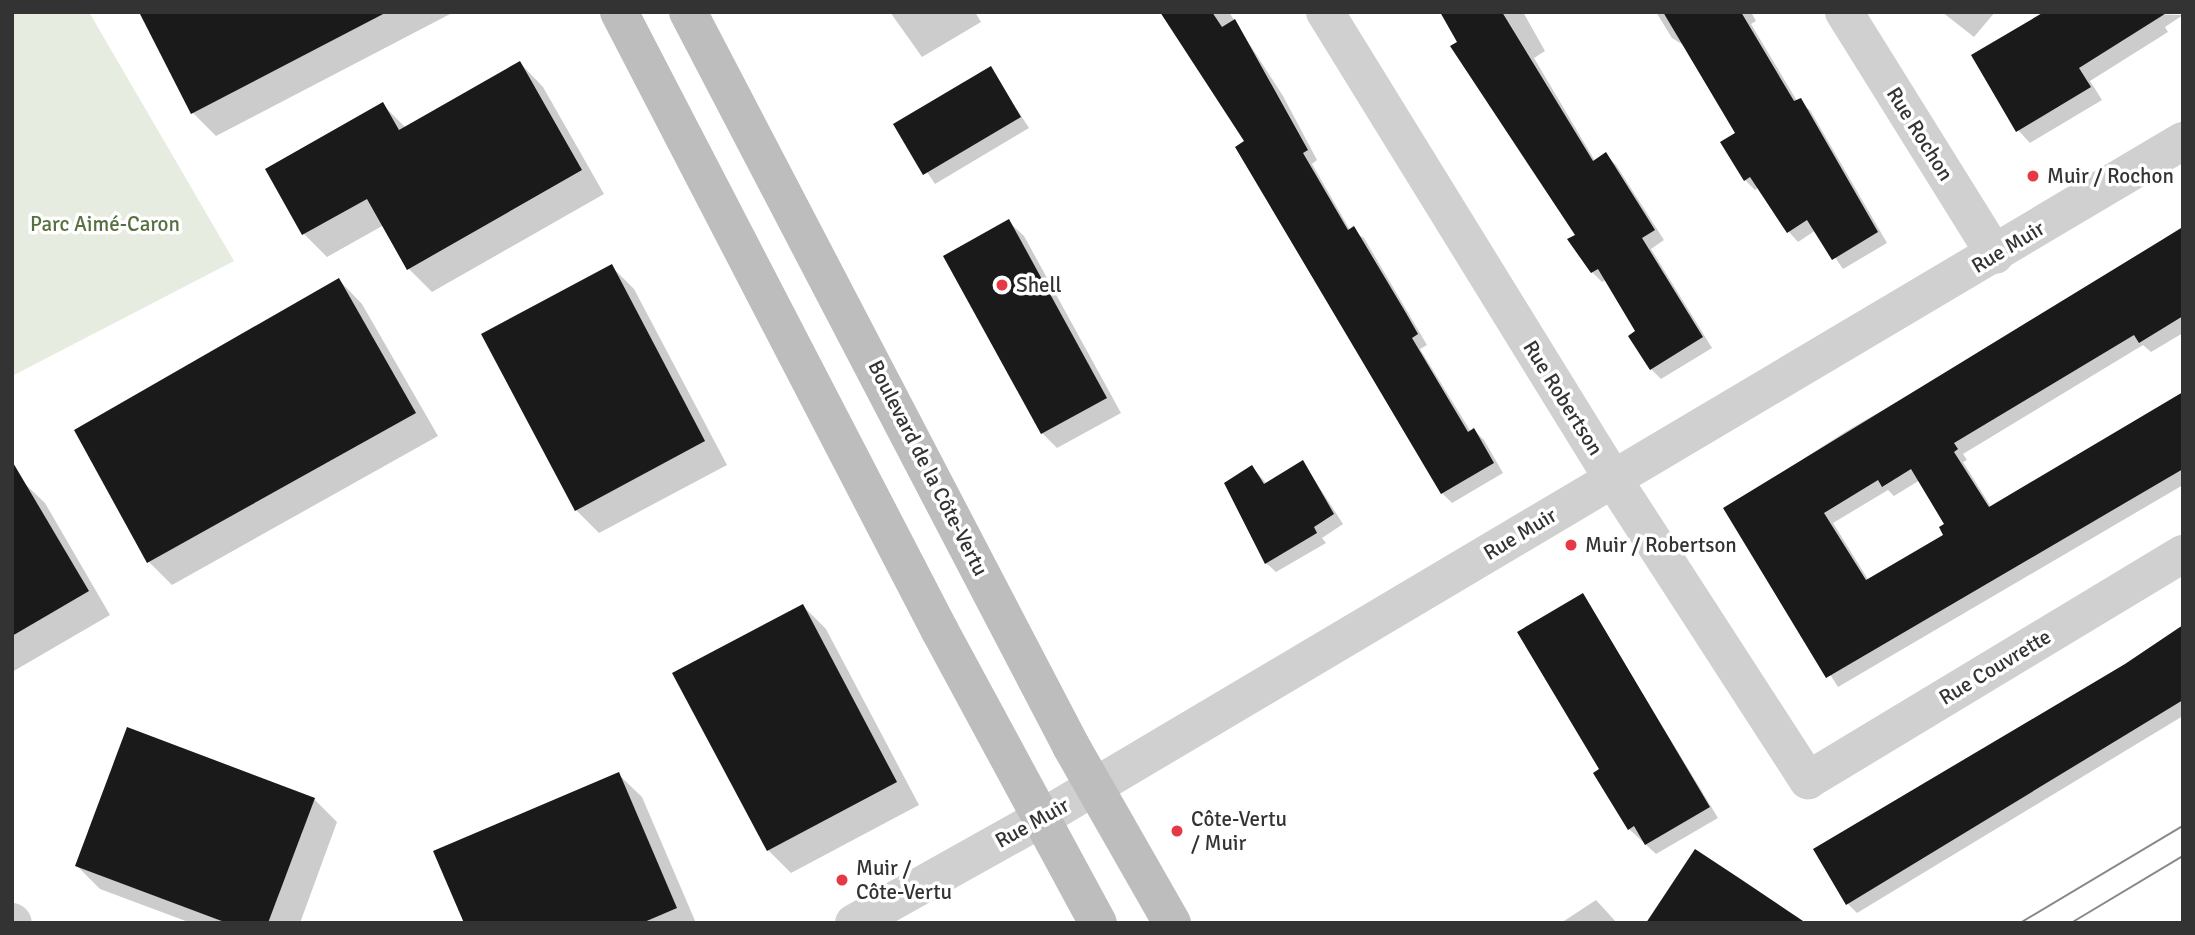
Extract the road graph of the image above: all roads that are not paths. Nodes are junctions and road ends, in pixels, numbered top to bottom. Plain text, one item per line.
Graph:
1 (619, 12) edge
2 (688, 12) edge
3 (1325, 12) edge
4 (1844, 12) edge
5 (2183, 141) edge
6 (1995, 255) junction
7 (1613, 479) junction
8 (2183, 554) edge
9 (1808, 779) joint
10 (1095, 788) junction
11 (1040, 819) junction
12 (854, 923) edge
13 (1098, 923) edge
14 (1172, 923) edge

1 - 11 main road
2 - 10 main road, Boulevard de la Côte-Vertu
3 - 7 street, Rue Robertson
4 - 6 street, Rue Rochon
5 - 6 street, Rue Muir
6 - 7 street, Rue Muir
7 - 9 street, Rue Robertson
7 - 10 street, Rue Muir
8 - 9 street, Rue Couvrette
10 - 11 street, Rue Muir
10 - 14 main road, Boulevard de la Côte-Vertu
11 - 12 street, Rue Muir
11 - 13 main road

